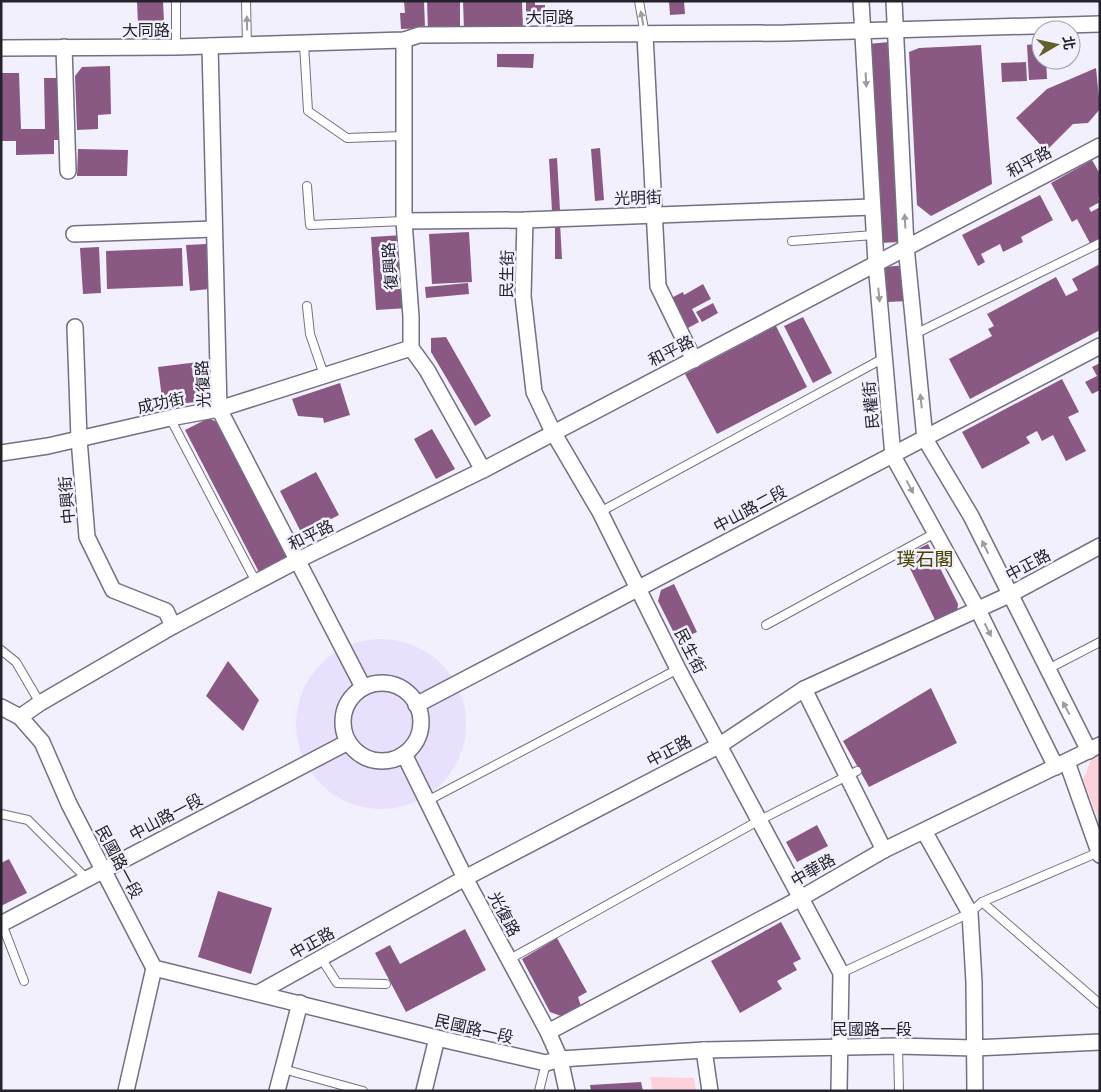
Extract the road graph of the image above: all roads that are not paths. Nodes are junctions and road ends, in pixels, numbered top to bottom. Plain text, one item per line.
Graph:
1 (176, 1) edge
2 (246, 1) edge
3 (639, 1) edge
4 (861, 1) edge
5 (894, 1) edge
6 (1100, 24) edge
7 (896, 31) junction
8 (863, 32) junction
9 (645, 35) junction
10 (404, 40) junction
11 (304, 44) junction
12 (247, 45) junction
13 (210, 46) junction
14 (64, 47) junction
15 (176, 47) junction
16 (1, 48) edge
17 (404, 136) junction
18 (1100, 146) edge
19 (68, 171) dead end
20 (306, 186) dead end
21 (872, 207) junction
22 (654, 215) junction
23 (525, 220) junction
24 (404, 221) junction
25 (214, 229) junction
26 (74, 234) dead end
27 (874, 235) junction
28 (792, 241) dead end
29 (1100, 243) edge
30 (906, 246) junction
31 (876, 263) junction
32 (307, 306) dead end
33 (75, 327) dead end
34 (915, 334) junction
35 (1100, 346) edge
36 (411, 348) junction
37 (885, 358) junction
38 (694, 360) junction
39 (324, 375) junction
40 (220, 409) junction
41 (170, 418) junction
42 (553, 432) junction
43 (79, 439) junction
44 (925, 439) junction
45 (1, 453) edge
46 (893, 456) junction
47 (483, 470) junction
48 (600, 512) junction
49 (935, 533) junction
50 (1100, 546) edge
51 (298, 560) junction
52 (256, 582) junction
53 (639, 588) junction
54 (1008, 596) junction
55 (978, 610) junction
56 (766, 625) dead end
57 (173, 626) junction
58 (1100, 642) edge
59 (1, 650) edge
60 (678, 669) junction
61 (1046, 670) junction
62 (362, 687) junction
63 (804, 689) junction
64 (40, 703) junction
65 (416, 705) junction
66 (1, 706) edge
67 (20, 717) junction
68 (348, 742) junction
69 (720, 745) junction
70 (1094, 748) edge
71 (404, 754) junction
72 (1061, 765) junction
73 (852, 774) junction
74 (427, 801) junction
75 (1, 814) edge
76 (758, 821) junction
77 (924, 831) junction
78 (884, 850) junction
79 (1099, 853) edge
80 (103, 870) junction
81 (465, 878) junction
82 (87, 879) junction
83 (801, 898) junction
84 (982, 902) junction
85 (970, 914) junction
86 (1, 924) edge
87 (321, 958) junction
88 (508, 960) junction
89 (154, 968) junction
90 (841, 973) junction
91 (24, 981) dead end
92 (386, 984) dead end
93 (258, 993) junction
94 (300, 1003) junction
95 (1100, 1004) edge
96 (548, 1032) junction
97 (436, 1038) junction
98 (1100, 1042) edge
99 (898, 1046) junction
100 (840, 1047) junction
101 (974, 1048) junction
102 (704, 1050) junction
103 (553, 1061) junction
104 (283, 1069) junction
105 (126, 1091) edge
106 (277, 1091) edge
107 (363, 1091) edge
108 (424, 1091) edge
109 (539, 1091) edge
110 (567, 1091) edge
111 (710, 1091) edge
112 (839, 1091) edge
113 (899, 1091) edge
114 (975, 1091) edge

1 - 15 lane
12 -> 2 lane
9 -> 3 lane
4 - 8 street, 民權街
5 - 7 street
6 - 7 street, 大同路
7 - 8 street, 大同路
30 -> 7 street
8 - 9 street, 大同路
8 -> 21 street, 民權街
9 - 10 street, 大同路
9 - 22 street
10 - 11 street, 大同路
10 - 17 street, 復興路
11 - 12 street, 大同路
11 - 17 lane
12 - 13 street, 大同路
13 - 15 street, 大同路
13 - 25 street, 光復路
14 - 15 street, 大同路
14 - 16 street, 大同路
14 - 19 street
17 - 24 street, 復興路
18 - 30 street, 和平路
20 - 24 lane
21 - 22 street, 光明街
21 - 27 street, 民權街
22 - 23 street, 光明街
22 - 38 street
23 - 24 street, 光明街
23 - 42 street, 民生街
24 - 36 street, 復興路
25 - 26 street
25 - 40 street, 光復路
27 - 28 lane
27 - 31 street, 民權街
29 - 34 lane
30 - 31 street, 和平路
30 - 34 street
31 -> 37 street, 民權街
31 - 38 street, 和平路
32 - 39 lane
33 - 43 street, 中興街
44 -> 34 street
35 - 44 street, 中山路二段
36 - 39 street, 成功街
36 - 47 street
37 - 46 street, 民權街
37 - 48 lane
38 - 42 street, 和平路
39 - 40 street, 成功街
40 - 41 street, 成功街
40 - 51 street, 光復路
41 - 43 street, 成功街
41 - 52 lane
42 - 47 street, 和平路
42 - 48 street, 民生街
43 - 45 street, 成功街
43 - 57 street, 中興街
44 - 46 street, 中山路二段
54 -> 44 street
46 -> 49 street, 民權街
46 - 53 street, 中山路二段
47 - 51 street, 和平路
48 - 53 street, 民生街
49 - 55 street, 民權街
49 - 56 lane
50 - 54 street, 中正路
51 - 52 street, 和平路
51 - 62 street, 光復路
52 - 57 street, 和平路
53 - 60 street, 民生街
53 - 65 street, 中山路二段
54 - 55 street, 中正路
54 - 61 street
55 - 63 street, 中正路
55 -> 72 street, 民權街
57 - 64 street, 和平路
58 - 61 lane
59 - 64 lane
60 - 69 street, 民生街
60 - 74 lane
70 -> 61 street
62 - 65 street
62 - 68 street
63 - 69 street, 中正路
63 - 73 street
64 - 67 street, 和平路
65 - 71 street
66 - 67 street, 民國路一段
67 - 80 street, 民國路一段
68 - 71 street
68 - 80 street, 中山路一段
69 - 76 street, 民生街
69 - 81 street, 中正路
70 - 72 street, 中華路
71 - 74 street, 光復路
72 - 77 street, 中華路
72 - 79 street, 民權街
73 - 76 lane
73 - 78 street
74 - 81 street, 光復路
75 - 82 lane
76 - 83 street, 民生街
76 - 88 lane
77 - 78 street, 中華路
77 - 85 street
78 - 83 street, 中華路
79 - 84 lane
80 - 82 street, 中山路一段
80 - 89 street, 民國路一段
81 - 87 street, 中正路
81 - 88 street, 光復路
82 - 86 street, 中山路一段
83 - 90 street, 民生街
83 - 96 street, 中華路
84 - 85 lane
84 - 95 lane
85 - 90 lane
85 - 101 street
86 - 91 lane
87 - 92 lane
87 - 93 street, 中正路
88 - 96 street, 光復路
89 - 93 street, 民國路一段
89 - 105 street
90 - 100 street, 民生街
93 - 94 street, 民國路一段
94 - 97 street, 民國路一段
94 - 104 street
96 - 103 street, 光復路
97 - 103 street, 民國路一段
97 - 108 street
98 - 101 street, 民國路一段
99 - 100 street, 民國路一段
99 - 101 street, 民國路一段
99 - 113 lane
100 - 102 street, 民國路一段
100 - 112 street, 民生街
101 - 114 street
102 - 103 street, 民國路一段
102 - 111 street
103 - 109 lane
103 - 110 street, 光復路
104 - 106 street
104 - 107 lane

